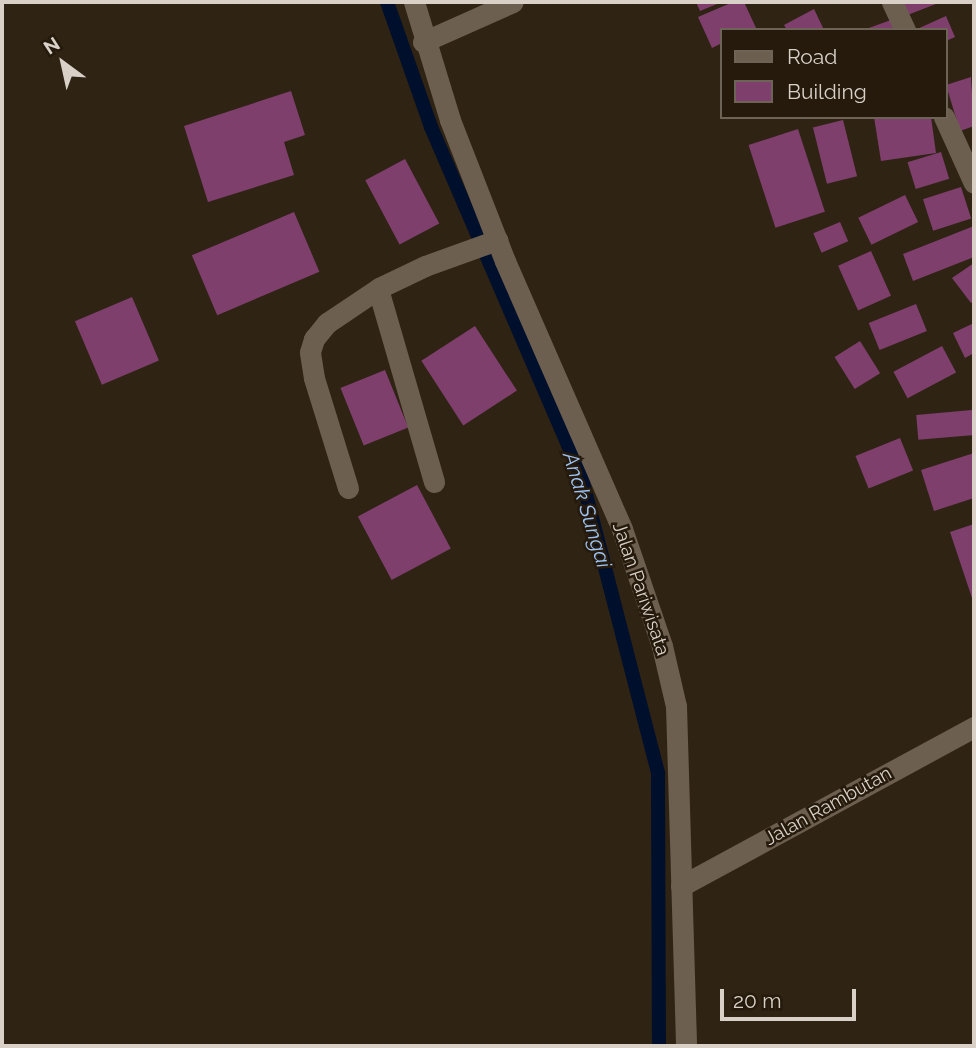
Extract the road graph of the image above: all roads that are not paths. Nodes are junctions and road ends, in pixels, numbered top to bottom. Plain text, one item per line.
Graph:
1 (414, 2) edge
2 (513, 2) edge
3 (892, 2) edge
4 (904, 28) edge
5 (423, 42) junction
6 (945, 119) edge
7 (968, 155) edge
8 (974, 183) edge
9 (498, 240) junction
10 (378, 289) junction
11 (434, 482) dead end
12 (348, 488) dead end
13 (974, 727) edge
14 (681, 886) junction
15 (686, 1046) edge

1 - 5 street, Jalan Pariwisata
2 - 5 street
3 - 4 street
5 - 9 street, Jalan Pariwisata
6 - 7 street
7 - 8 street
9 - 10 street
9 - 14 street, Jalan Pariwisata
10 - 11 street
10 - 12 street
13 - 14 street, Jalan Rambutan
14 - 15 street, Jalan Pariwisata

